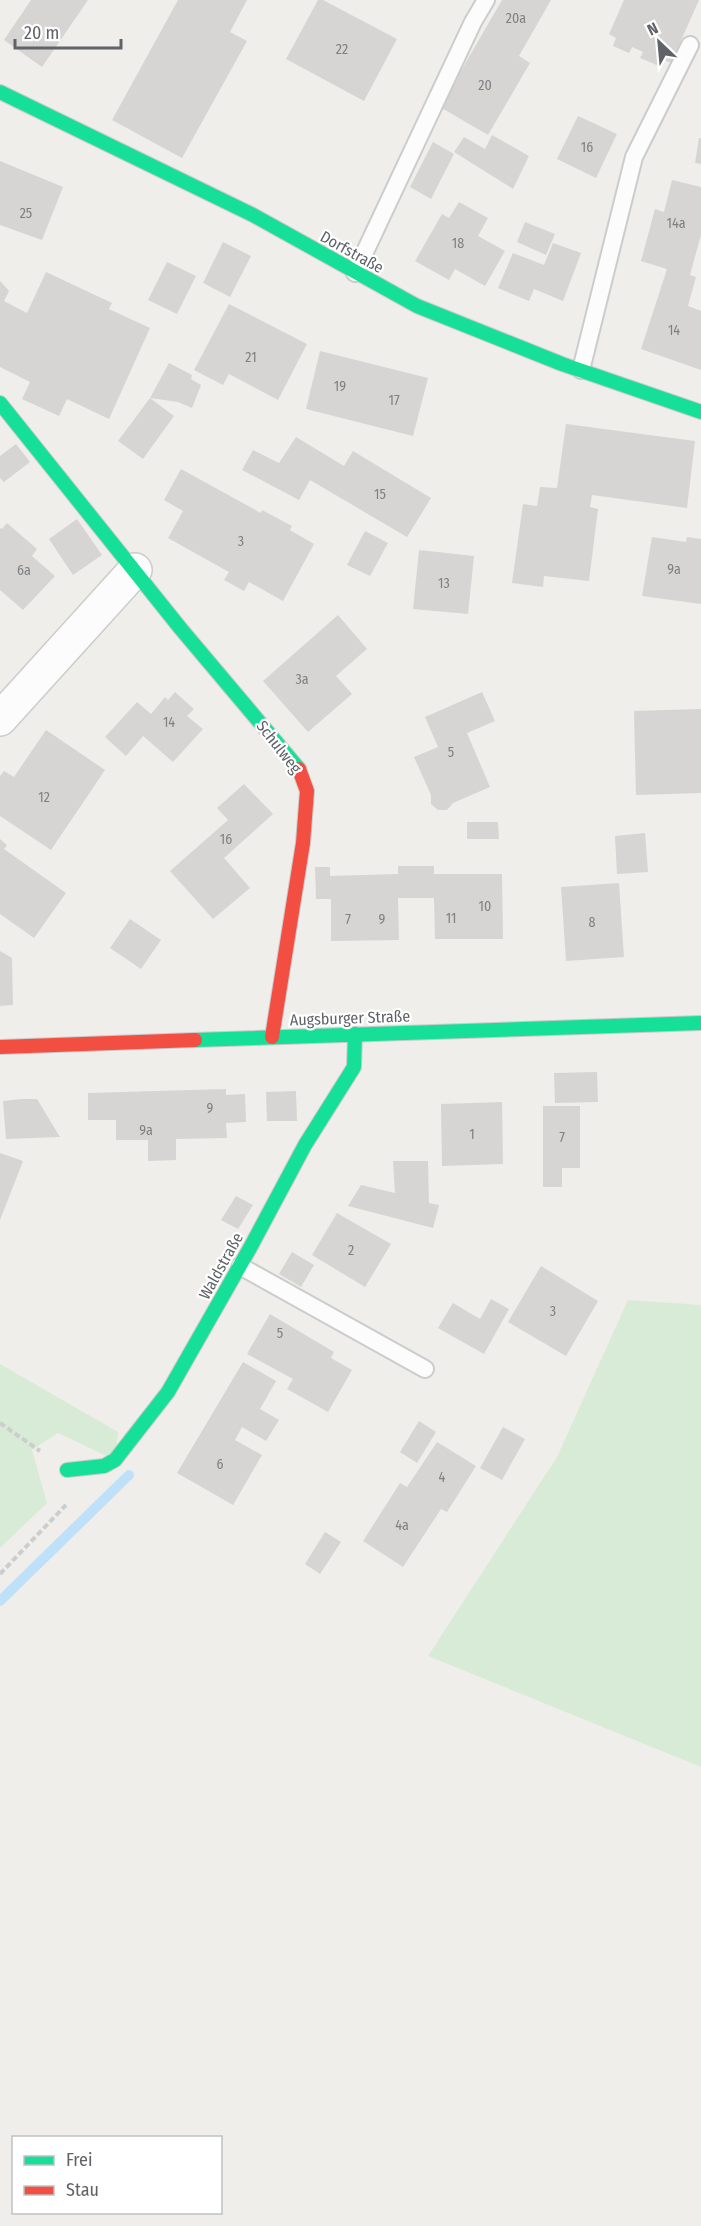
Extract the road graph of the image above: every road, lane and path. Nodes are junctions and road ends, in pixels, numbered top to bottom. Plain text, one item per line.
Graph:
1 (486, 0) edge
2 (690, 45) dead end
3 (0, 92) edge
4 (356, 273) junction
5 (581, 370) junction
6 (0, 404) edge
7 (701, 412) edge
8 (135, 570) junction
9 (0, 719) edge
10 (701, 1023) edge
11 (355, 1034) junction
12 (272, 1037) junction
13 (0, 1047) edge
14 (240, 1266) junction
15 (425, 1369) dead end
16 (0, 1423) edge
17 (104, 1466) junction
18 (67, 1470) joint
19 (0, 1574) edge

1 - 4 lane
2 - 5 lane
3 - 4 street, Dorfstraße
4 - 5 street, Dorfstraße
5 - 7 street, Dorfstraße
6 - 8 street, Schulweg
8 - 9 street
8 - 12 street, Schulweg
10 - 11 street, Augsburger Straße
11 - 12 street, Augsburger Straße
11 - 14 street, Waldstraße
12 - 13 street, Augsburger Straße
14 - 15 lane
14 - 17 street, Waldstraße
16 - 18 path
17 - 18 street
17 - 19 path

